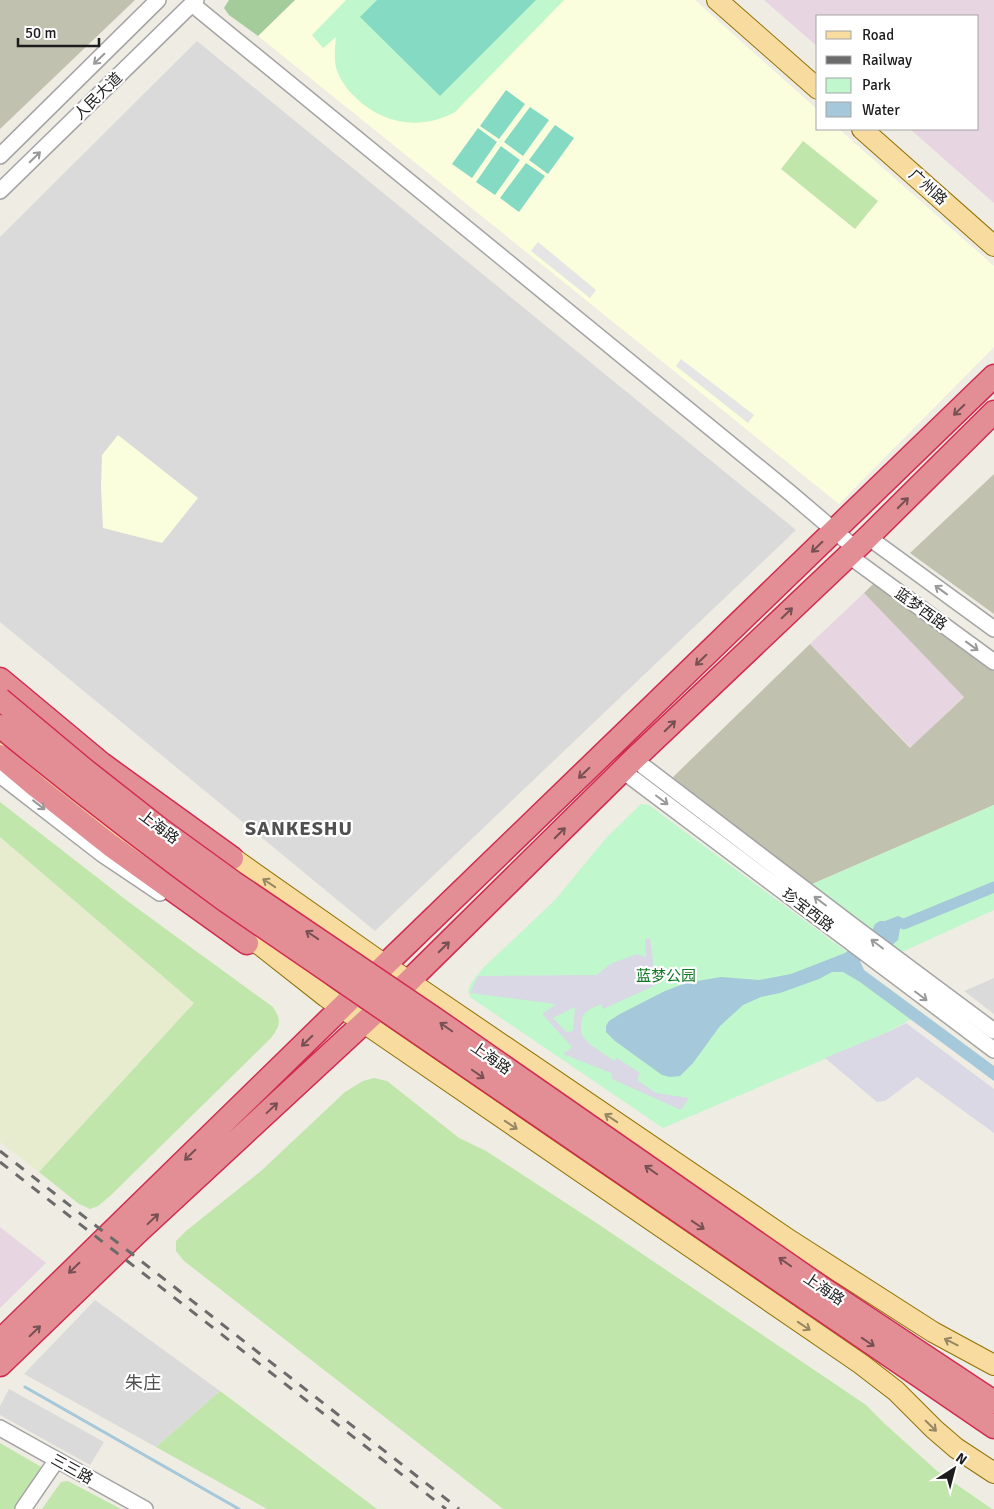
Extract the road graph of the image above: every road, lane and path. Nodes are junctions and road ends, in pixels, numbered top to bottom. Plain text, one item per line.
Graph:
1 (158, 0) edge
2 (717, 0) edge
3 (194, 2) edge
4 (816, 87) edge
5 (863, 130) edge
6 (0, 156) edge
7 (0, 191) edge
8 (994, 246) edge
9 (994, 376) edge
10 (994, 412) edge
11 (835, 531) junction
12 (857, 547) junction
13 (994, 629) edge
14 (994, 662) edge
15 (0, 670) edge
16 (0, 679) edge
17 (0, 699) edge
18 (0, 726) edge
19 (0, 744) edge
20 (0, 756) edge
21 (629, 765) junction
22 (0, 775) edge
23 (232, 858) junction
24 (854, 936) junction
25 (247, 943) junction
26 (385, 965) junction
27 (409, 981) junction
28 (334, 1002) junction
29 (364, 1023) junction
30 (994, 1031) edge
31 (994, 1050) edge
32 (819, 1297) junction
33 (0, 1341) edge
34 (891, 1345) junction
35 (0, 1365) edge
36 (994, 1365) edge
37 (994, 1389) edge
38 (994, 1402) edge
39 (0, 1428) edge
40 (991, 1436) edge
41 (56, 1461) junction
42 (994, 1473) edge
43 (23, 1509) edge
44 (145, 1509) edge

1 -> 6 street, 人民大道
2 - 4 main road
7 -> 3 street, 人民大道
3 - 11 street
5 - 8 main road, 广州路
9 -> 11 highway
12 -> 10 highway
11 - 12 street
11 -> 26 highway
13 -> 12 street, 蓝梦西路
12 -> 14 street, 蓝梦西路
21 -> 12 highway
15 - 23 main road, 上海路
16 - 23 highway
32 -> 17 highway, 上海路, bridge
18 -> 32 highway, 上海路, bridge
19 - 28 main road, 上海路
20 - 25 highway
21 - 24 street, 珍宝西路
27 -> 21 highway
22 -> 25 street, 上海路
26 -> 23 main road, 上海路
30 -> 24 street, 珍宝西路
24 -> 31 street, 珍宝西路
25 - 28 street, 上海路
26 - 27 main road, 上海路
26 - 28 highway
27 - 29 highway
36 -> 27 main road, 上海路
28 - 29 main road, 上海路
28 -> 33 highway
35 -> 29 highway
29 -> 42 main road, 上海路
32 - 34 highway, 上海路
34 - 37 highway
34 - 38 highway, 上海路
34 - 40 highway
39 - 41 street, 三三路
41 - 43 street
41 - 44 street, 三三路

